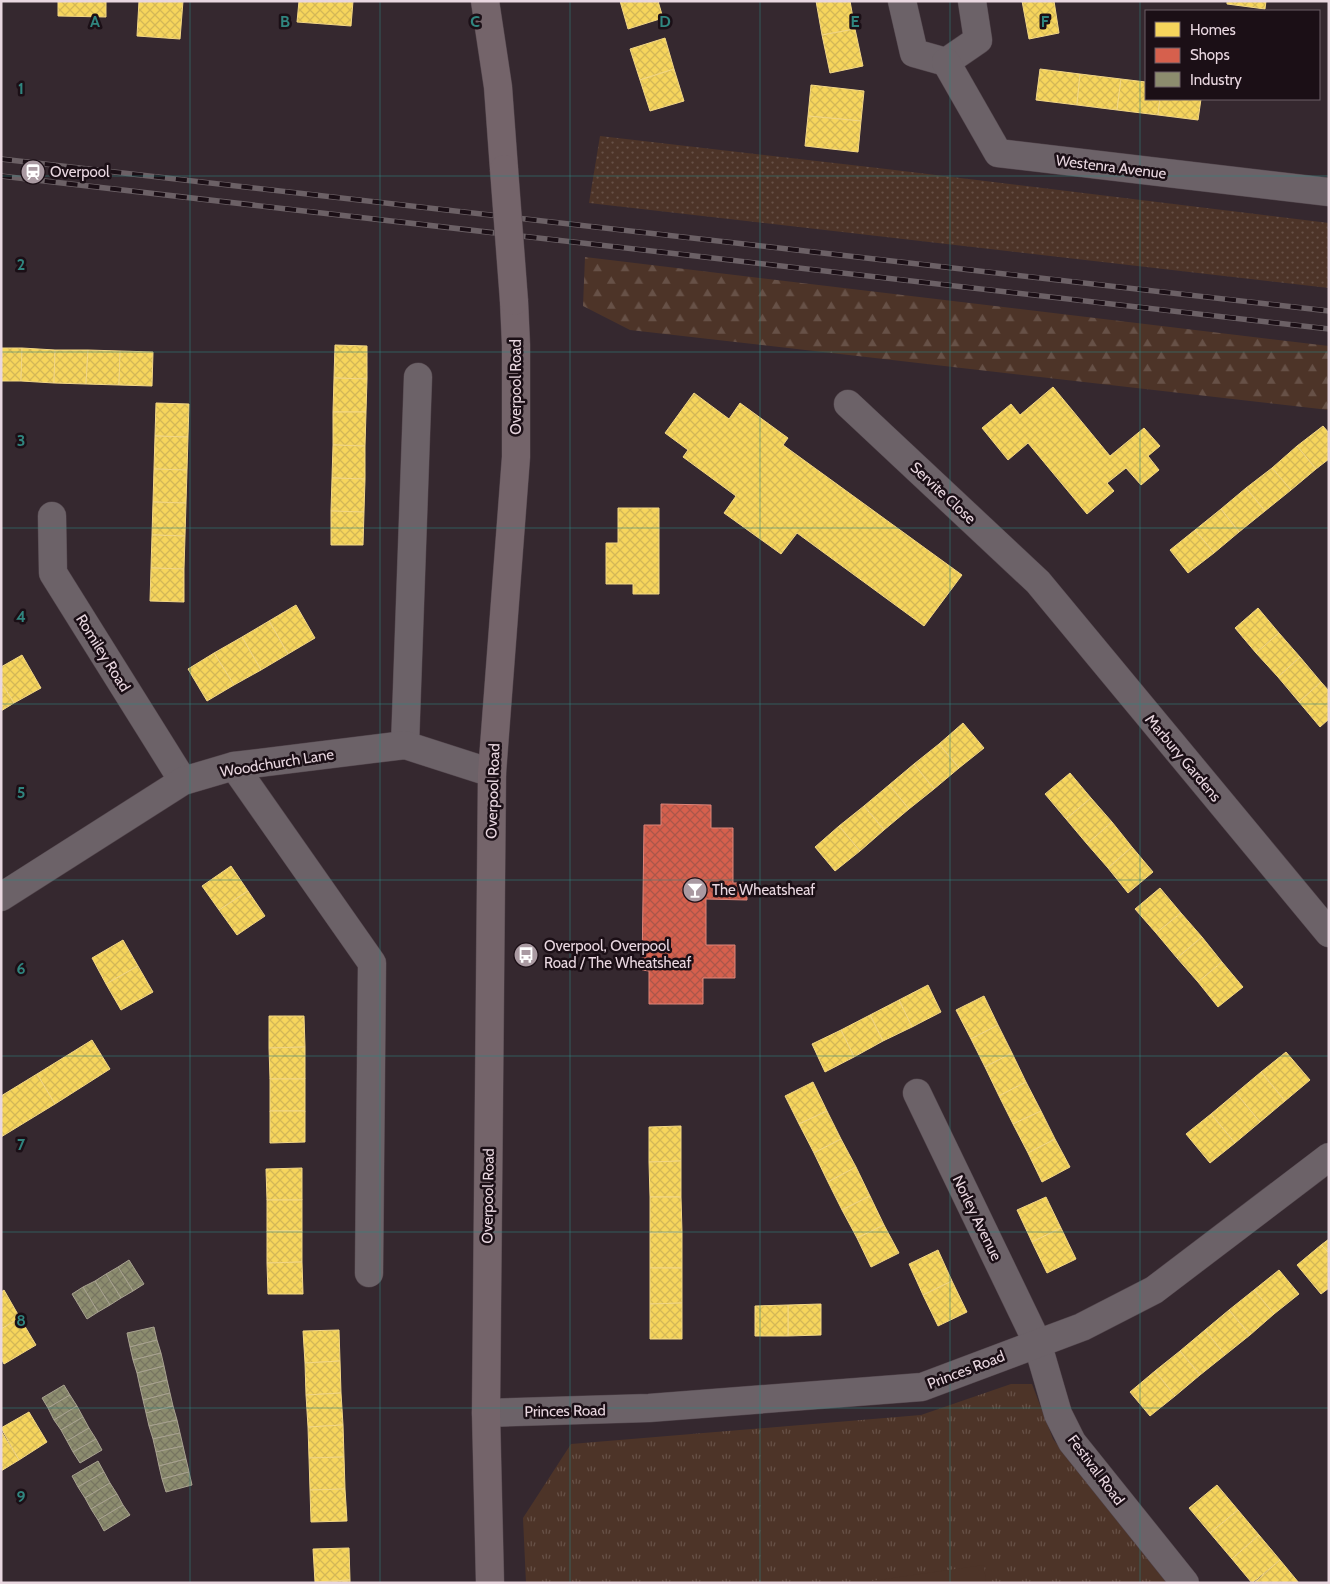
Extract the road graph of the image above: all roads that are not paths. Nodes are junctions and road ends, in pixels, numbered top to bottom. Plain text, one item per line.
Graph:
1 (485, 1) edge
2 (902, 1) edge
3 (972, 1) edge
4 (946, 62) junction
5 (1329, 192) edge
6 (418, 377) dead end
7 (848, 404) dead end
8 (52, 516) dead end
9 (1038, 582) joint
10 (405, 745) junction
11 (234, 766) junction
12 (492, 773) junction
13 (183, 782) junction
14 (1, 897) edge
15 (1329, 933) edge
16 (917, 1094) dead end
17 (1329, 1157) edge
18 (369, 1273) dead end
19 (1038, 1342) junction
20 (486, 1413) junction
21 (490, 1583) edge
22 (1185, 1583) edge

1 - 12 main road, Overpool Road, bridge
2 - 4 street
3 - 4 street
4 - 5 street, Westenra Avenue
6 - 10 street
7 - 9 street, Servite Close
8 - 13 street, Romiley Road
9 - 15 street, Marbury Gardens
10 - 11 street, Woodchurch Lane
10 - 12 street, Woodchurch Lane
11 - 13 street, Woodchurch Lane
11 - 18 street
12 - 20 main road, Overpool Road
13 - 14 street, Woodchurch Lane
16 - 19 street, Norley Avenue
17 - 19 street, Princes Road
19 - 20 street, Princes Road
19 - 22 street, Festival Road
20 - 21 main road, Overpool Road

